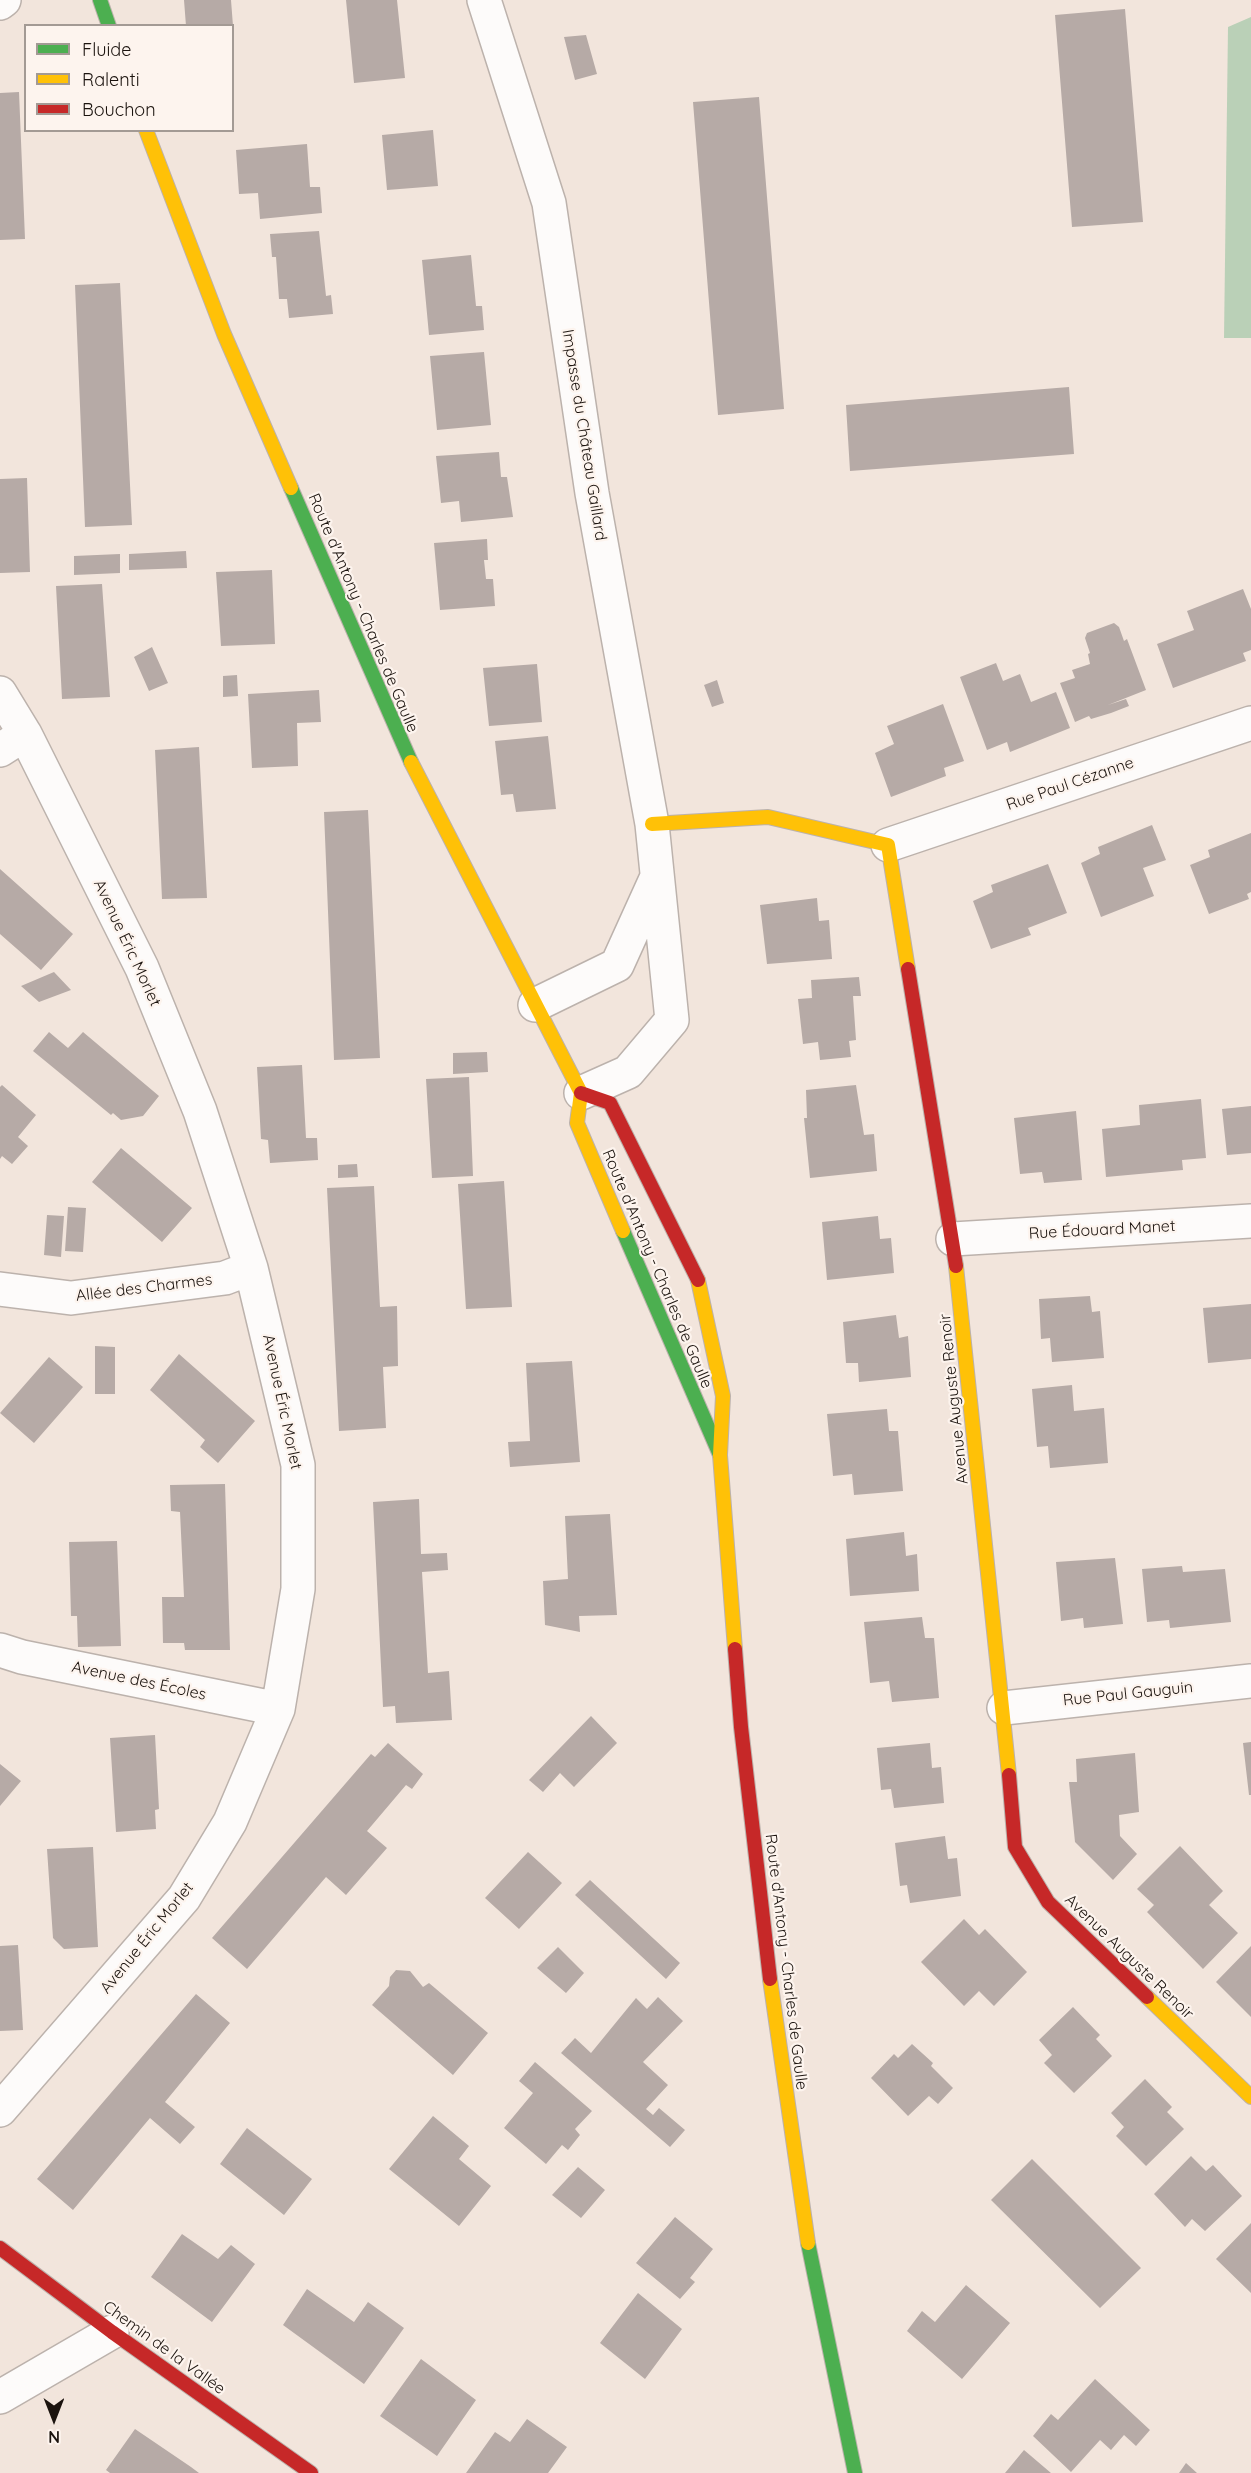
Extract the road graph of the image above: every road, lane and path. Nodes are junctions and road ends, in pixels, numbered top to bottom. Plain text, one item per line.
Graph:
1 (4, 0) edge
2 (99, 0) edge
3 (484, 0) edge
4 (0, 3) edge
5 (108, 24) edge
6 (147, 132) edge
7 (0, 693) edge
8 (1251, 723) edge
9 (12, 742) edge
10 (652, 824) junction
11 (888, 845) junction
12 (657, 878) junction
13 (535, 1005) junction
14 (581, 1093) junction
15 (1251, 1221) edge
16 (953, 1239) junction
17 (251, 1268) junction
18 (0, 1289) edge
19 (720, 1455) junction
20 (0, 1650) edge
21 (1251, 1681) edge
22 (1004, 1708) junction
23 (278, 1709) junction
24 (1251, 2097) edge
25 (0, 2110) edge
26 (0, 2248) edge
27 (112, 2332) junction
28 (0, 2397) edge
29 (855, 2471) edge
30 (311, 2473) edge

1 - 4 street
2 - 5 street
3 - 10 street, Impasse du Château Gaillard
6 - 13 street, Route d'Antony - Charles de Gaulle
7 - 9 street, Avenue Éric Morlet
8 - 11 street, Rue Paul Cézanne
9 - 17 street, Avenue Éric Morlet
10 - 11 street
10 - 12 street, Impasse du Château Gaillard
11 - 16 street, Avenue Auguste Renoir
12 - 13 street, Impasse du Château Gaillard
12 - 14 street, Impasse du Château Gaillard
13 - 14 street, Route d'Antony - Charles de Gaulle
14 - 19 street, Route d'Antony - Charles de Gaulle
14 - 19 street, Route d'Antony - Charles de Gaulle
15 - 16 street, Rue Édouard Manet
16 - 22 street, Avenue Auguste Renoir
17 - 18 street, Allée des Charmes
17 - 23 street, Avenue Éric Morlet
19 - 29 street, Route d'Antony - Charles de Gaulle
20 - 23 street, Avenue des Écoles
21 - 22 street, Rue Paul Gauguin
22 - 24 street, Avenue Auguste Renoir
23 - 25 street, Avenue Éric Morlet
26 - 27 street, Chemin de la Vallée
27 - 28 street
27 - 30 street, Chemin de la Vallée

